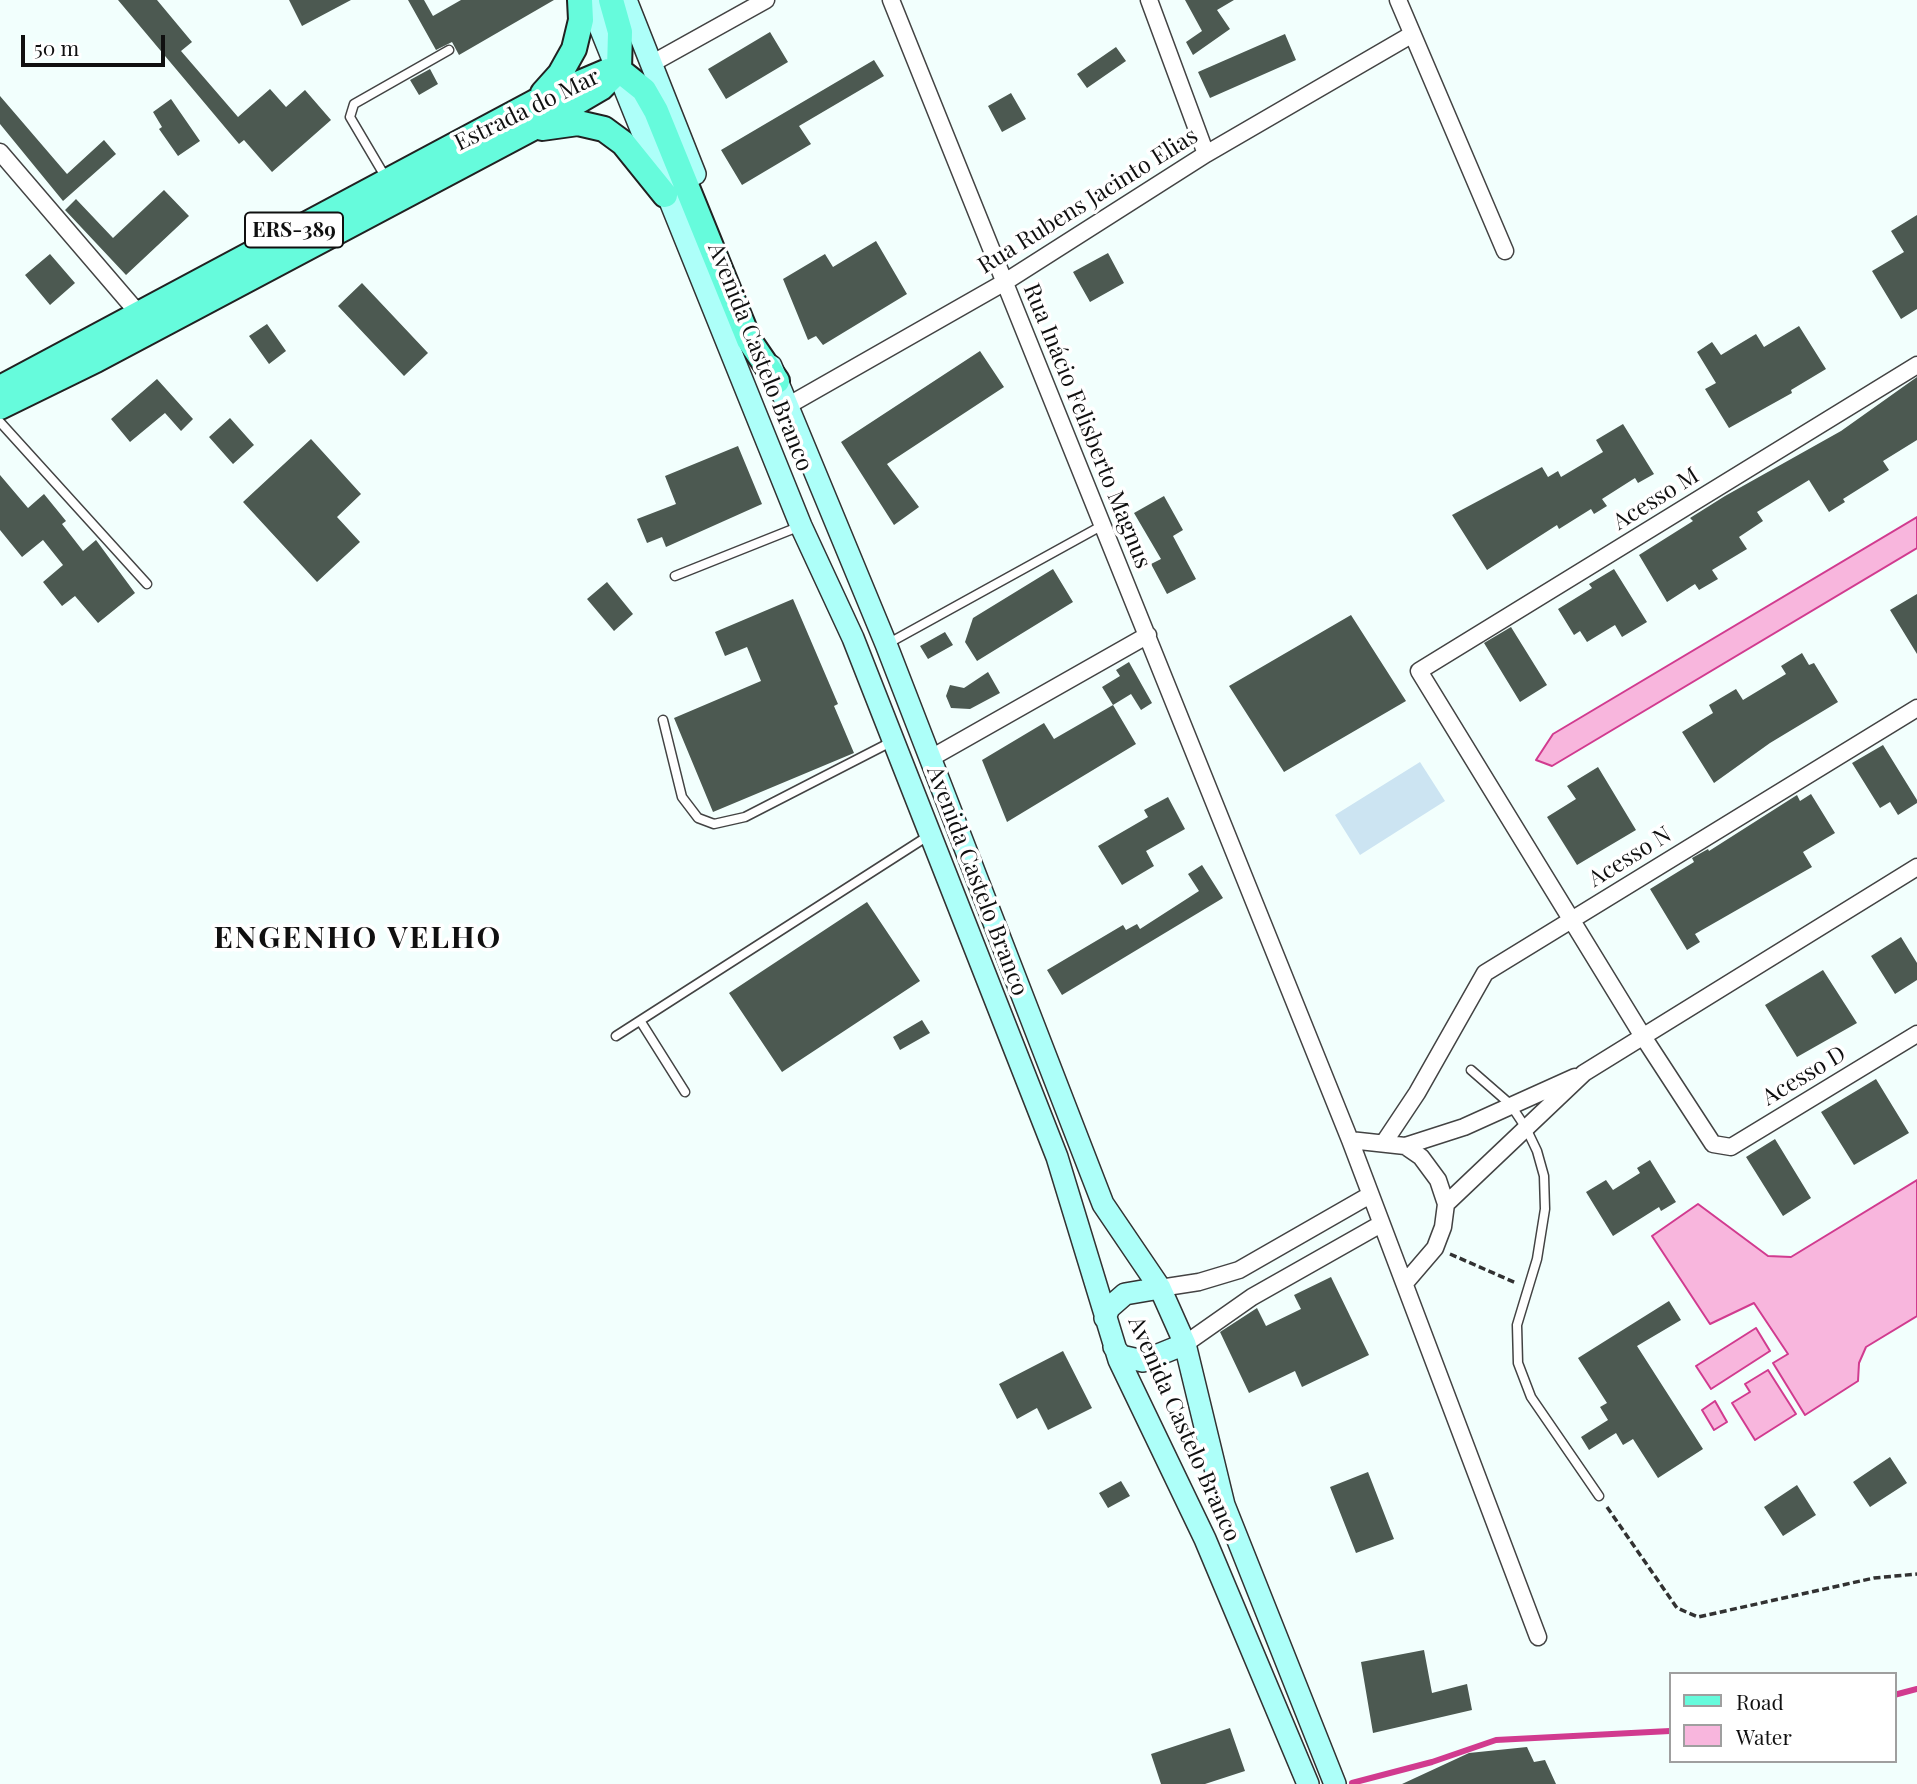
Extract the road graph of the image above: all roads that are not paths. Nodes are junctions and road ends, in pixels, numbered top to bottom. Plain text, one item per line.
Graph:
1 (580, 0) edge
2 (589, 0) edge
3 (611, 0) edge
4 (626, 0) edge
5 (766, 0) edge
6 (891, 0) edge
7 (1149, 0) edge
8 (1398, 0) edge
9 (1411, 35) junction
10 (449, 50) dead end
11 (651, 64) junction
12 (619, 70) junction
13 (535, 102) junction
14 (531, 129) junction
15 (0, 152) edge
16 (1206, 154) junction
17 (387, 180) junction
18 (665, 195) junction
19 (1505, 251) dead end
20 (1005, 282) junction
21 (139, 314) junction
22 (1917, 365) edge
23 (777, 382) junction
24 (0, 388) edge
25 (789, 405) junction
26 (0, 407) edge
27 (0, 422) edge
28 (1103, 525) junction
29 (801, 526) junction
30 (675, 576) dead end
31 (147, 584) dead end
32 (1148, 635) junction
33 (886, 644) junction
34 (1917, 708) edge
35 (663, 720) dead end
36 (893, 740) junction
37 (931, 758) junction
38 (930, 834) junction
39 (1917, 867) edge
40 (1571, 920) junction
41 (641, 1021) junction
42 (1917, 1034) edge
43 (1642, 1035) junction
44 (616, 1036) dead end
45 (1471, 1070) dead end
46 (1584, 1073) junction
47 (685, 1092) dead end
48 (1510, 1104) junction
49 (1526, 1128) junction
50 (1350, 1140) junction
51 (1385, 1141) junction
52 (1405, 1146) junction
53 (1370, 1195) junction
54 (1446, 1204) junction
55 (1381, 1224) junction
56 (1239, 1270) junction
57 (1405, 1283) junction
58 (1160, 1288) junction
59 (1252, 1297) junction
60 (1105, 1318) junction
61 (1185, 1344) junction
62 (1114, 1347) junction
63 (1599, 1496) road end
64 (1538, 1637) dead end
65 (1308, 1784) edge
66 (1335, 1784) edge

1 - 13 main road
2 - 12 main road, Avenida Castelo Branco
3 - 12 main road
4 - 11 main road, Avenida Castelo Branco
5 - 11 street
6 - 20 street, Rua Inácio Felisberto Magnus
7 - 16 street
8 - 9 street
9 - 16 street, Rua Rubens Jacinto Elias
9 - 19 street
10 - 17 lane
11 - 23 main road, Avenida Castelo Branco
12 - 13 main road, Estrada do Mar / ERS-389
12 - 14 main road, Estrada do Mar / ERS-389
12 - 18 main road, Avenida Castelo Branco
12 - 23 main road
13 - 17 main road, Estrada do Mar / ERS-389
14 - 18 main road
14 - 26 main road, Estrada do Mar / ERS-389
15 - 21 street
16 - 20 street, Rua Rubens Jacinto Elias
17 - 21 main road, Estrada do Mar / ERS-389
18 - 29 main road, Avenida Castelo Branco
20 - 25 street, Rua Rubens Jacinto Elias
20 - 28 street, Rua Inácio Felisberto Magnus
21 - 24 main road, Estrada do Mar / ERS-389
22 - 40 street, Acesso M
23 - 25 main road, Avenida Castelo Branco
25 - 33 main road, Avenida Castelo Branco
27 - 31 lane
28 - 32 street, Rua Inácio Felisberto Magnus
28 - 33 lane
29 - 30 lane
29 - 36 main road, Avenida Castelo Branco
32 - 37 street
32 - 50 street, Rua Inácio Felisberto Magnus
33 - 37 main road, Avenida Castelo Branco
34 - 40 street, Acesso N
35 - 36 lane
36 - 38 main road, Avenida Castelo Branco
37 - 58 main road, Avenida Castelo Branco
38 - 41 lane
38 - 60 main road, Avenida Castelo Branco
39 - 43 street
40 - 43 street
40 - 51 street, Acesso N
41 - 44 lane
41 - 47 lane
42 - 43 street, Acesso D
43 - 46 street
45 - 48 lane
46 - 48 street
46 - 49 street
48 - 49 lane
48 - 52 street
49 - 54 street
49 - 63 lane
50 - 51 street
50 - 53 street, Rua Inácio Felisberto Magnus
51 - 52 street
52 - 54 street
53 - 55 street, Rua Inácio Felisberto Magnus
53 - 56 street
54 - 57 street
55 - 57 street, Rua Inácio Felisberto Magnus
55 - 59 street
56 - 58 street
56 - 59 street
57 - 64 street, Rua Inácio Felisberto Magnus
58 - 60 main road
58 - 61 main road, Avenida Castelo Branco
59 - 61 street
60 - 62 main road, Avenida Castelo Branco
61 - 62 main road
61 - 66 main road, Avenida Castelo Branco
62 - 65 main road, Avenida Castelo Branco

